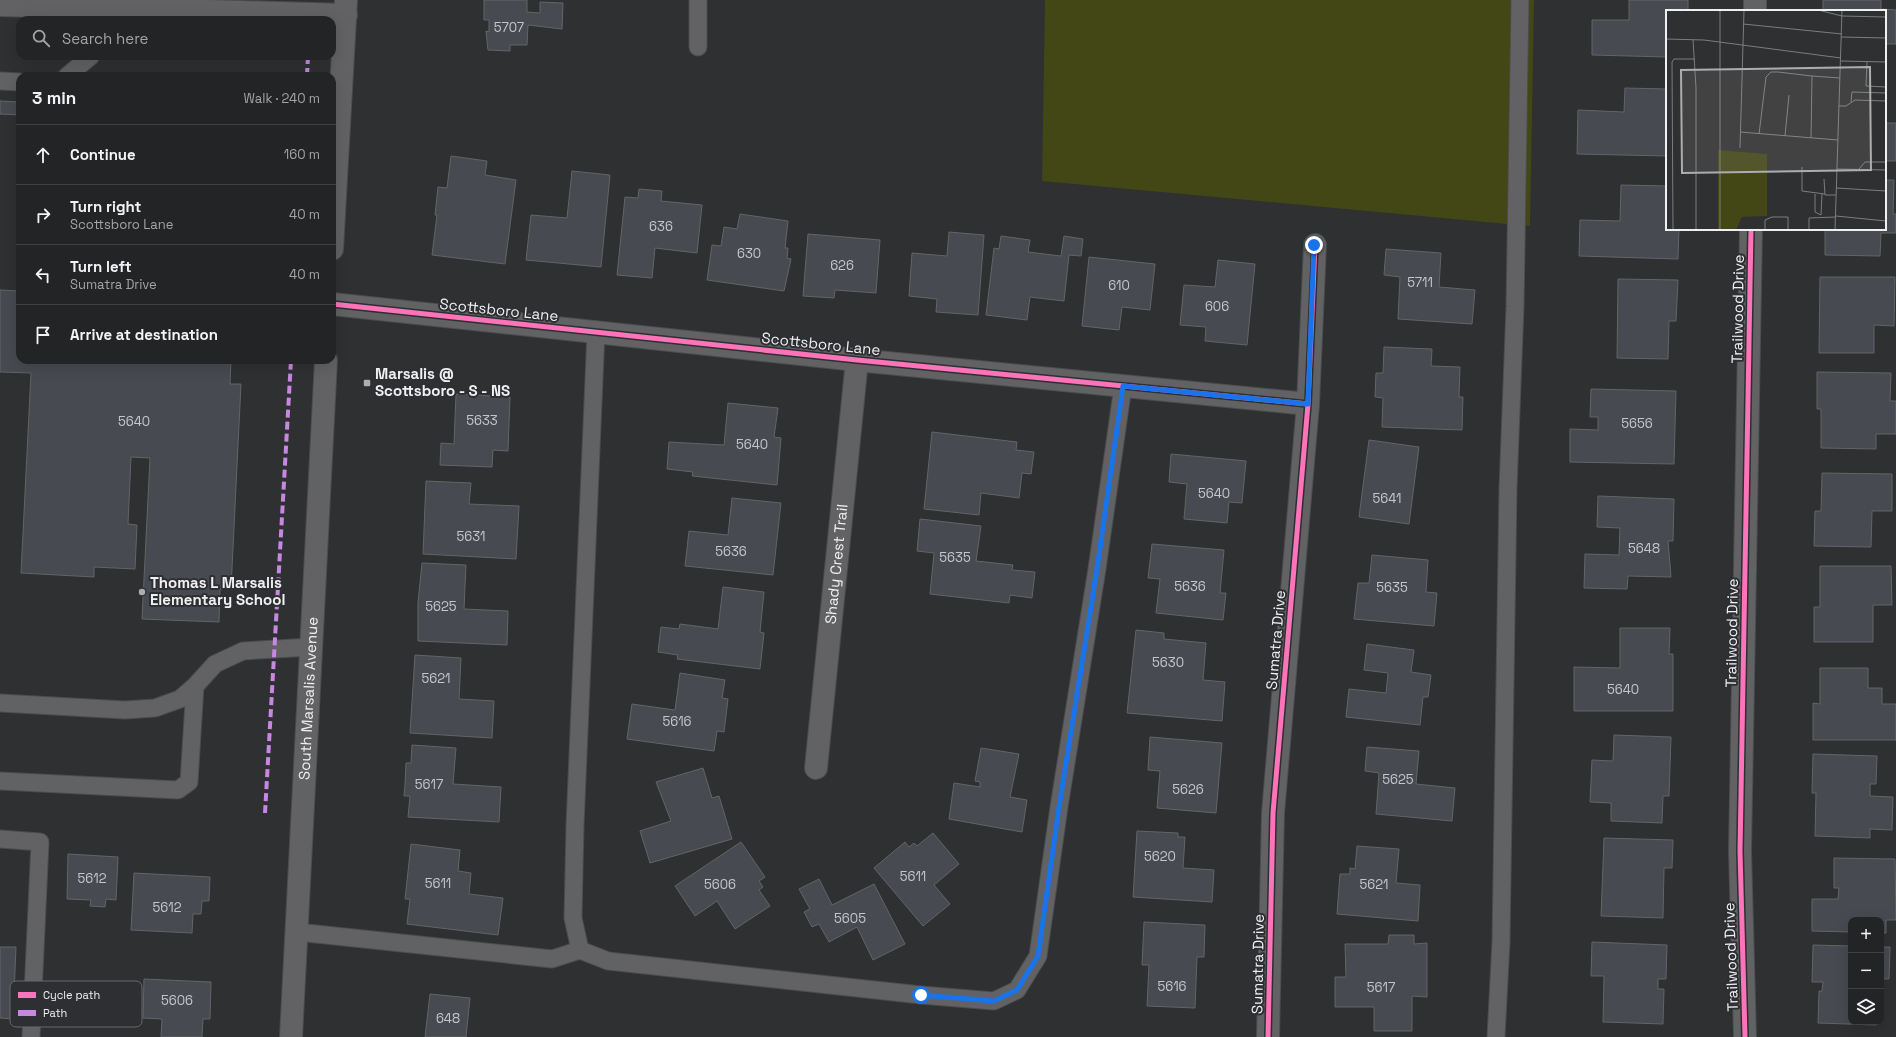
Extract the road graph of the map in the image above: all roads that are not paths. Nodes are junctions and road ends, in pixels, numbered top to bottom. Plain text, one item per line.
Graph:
1 (698, 0) edge
2 (1520, 0) edge
3 (1755, 0) edge
4 (0, 5) edge
5 (346, 8) edge
6 (1754, 10) edge
7 (117, 14) edge
8 (698, 47) dead end
9 (85, 60) edge
10 (72, 72) edge
11 (0, 81) edge
12 (16, 82) edge
13 (336, 180) edge
14 (1751, 230) edge
15 (1314, 245) dead end
16 (336, 304) edge
17 (596, 332) junction
18 (857, 360) junction
19 (326, 364) edge
20 (1123, 386) junction
21 (1308, 404) junction
22 (311, 647) junction
23 (195, 686) junction
24 (0, 703) edge
25 (816, 768) dead end
26 (0, 781) edge
27 (0, 839) edge
28 (297, 932) junction
29 (580, 950) junction
30 (34, 981) edge
31 (31, 1027) edge
32 (31, 1037) edge
33 (292, 1037) edge
34 (1268, 1037) edge
35 (1496, 1037) edge
36 (1746, 1037) edge

1 - 8 lane
2 - 35 lane
3 - 6 street
4 - 7 street
5 - 7 street
5 - 13 street
9 - 10 lane
11 - 12 lane
14 - 36 street, Trailwood Drive
15 - 21 street, Sumatra Drive
16 - 17 street, Scottsboro Lane
17 - 18 street, Scottsboro Lane
17 - 29 lane
18 - 20 street, Scottsboro Lane
18 - 25 street, Shady Crest Trail
19 - 22 street, South Marsalis Avenue
20 - 21 street, Scottsboro Lane
20 - 29 lane
21 - 34 street, Sumatra Drive
22 - 23 lane
22 - 28 street, South Marsalis Avenue
23 - 24 lane
23 - 26 lane
27 - 30 lane
28 - 29 lane
28 - 33 street, South Marsalis Avenue
31 - 32 lane

